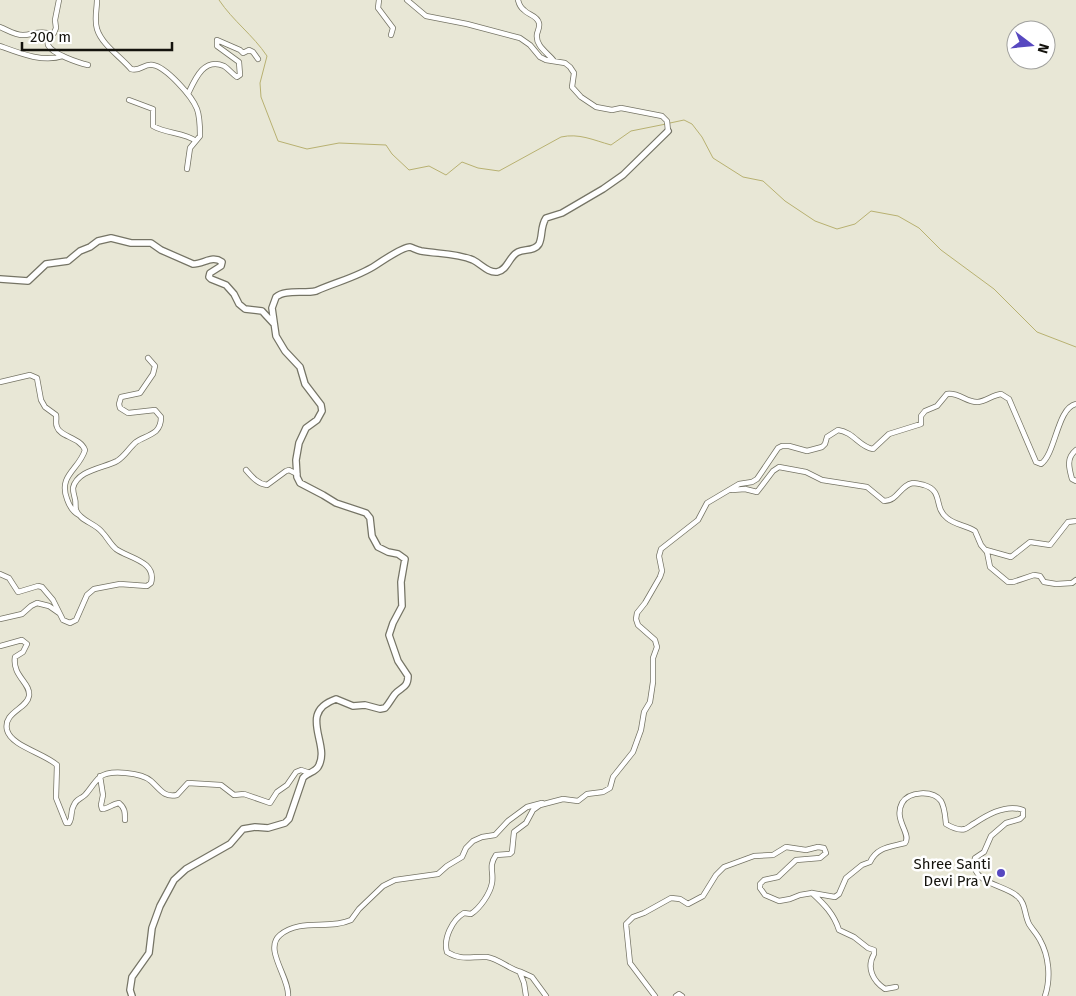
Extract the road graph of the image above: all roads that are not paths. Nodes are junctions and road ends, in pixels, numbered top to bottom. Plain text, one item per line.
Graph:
1 (59, 0) edge
2 (97, 0) edge
3 (379, 0) edge
4 (407, 0) edge
5 (518, 0) edge
6 (0, 27) edge
7 (391, 34) dead end
8 (48, 38) junction
9 (0, 46) edge
10 (64, 56) junction
11 (258, 59) dead end
12 (554, 61) junction
13 (88, 65) dead end
14 (188, 94) junction
15 (129, 100) dead end
16 (668, 131) joint
17 (196, 141) junction
18 (187, 169) dead end
19 (0, 279) edge
20 (274, 324) junction
21 (148, 358) dead end
22 (0, 382) edge
23 (1076, 404) edge
24 (1076, 450) edge
25 (246, 470) dead end
26 (297, 474) junction
27 (1076, 481) edge
28 (730, 491) junction
29 (80, 515) junction
30 (1076, 521) edge
31 (985, 550) junction
32 (0, 574) edge
33 (1076, 580) edge
34 (59, 613) junction
35 (0, 619) edge
36 (0, 646) edge
37 (310, 773) junction
38 (100, 776) junction
39 (546, 803) junction
40 (126, 820) dead end
41 (812, 893) junction
42 (521, 972) junction
43 (896, 987) dead end
44 (132, 996) edge
45 (288, 996) edge
46 (526, 996) edge
47 (546, 996) edge
48 (654, 996) edge
49 (676, 996) edge
50 (682, 996) edge
51 (1045, 996) edge

1 - 8 street
2 - 14 street
3 - 7 street
4 - 12 street
5 - 12 street
6 - 8 street
8 - 10 street
9 - 10 street
10 - 13 street
11 - 14 street
12 - 16 street
14 - 17 street
15 - 17 street
16 - 20 street
17 - 18 street
19 - 20 street
20 - 26 street
21 - 29 street
22 - 29 street
23 - 28 street
24 - 27 street
25 - 26 street
26 - 37 street
28 - 31 street
28 - 39 street
29 - 34 street
30 - 31 street
31 - 33 street
32 - 34 street
34 - 35 street
36 - 38 street
37 - 38 street
37 - 44 street
38 - 40 street
39 - 42 street
39 - 45 street
41 - 43 street
41 - 48 street
41 - 51 street
42 - 46 street
42 - 47 street
49 - 50 street

